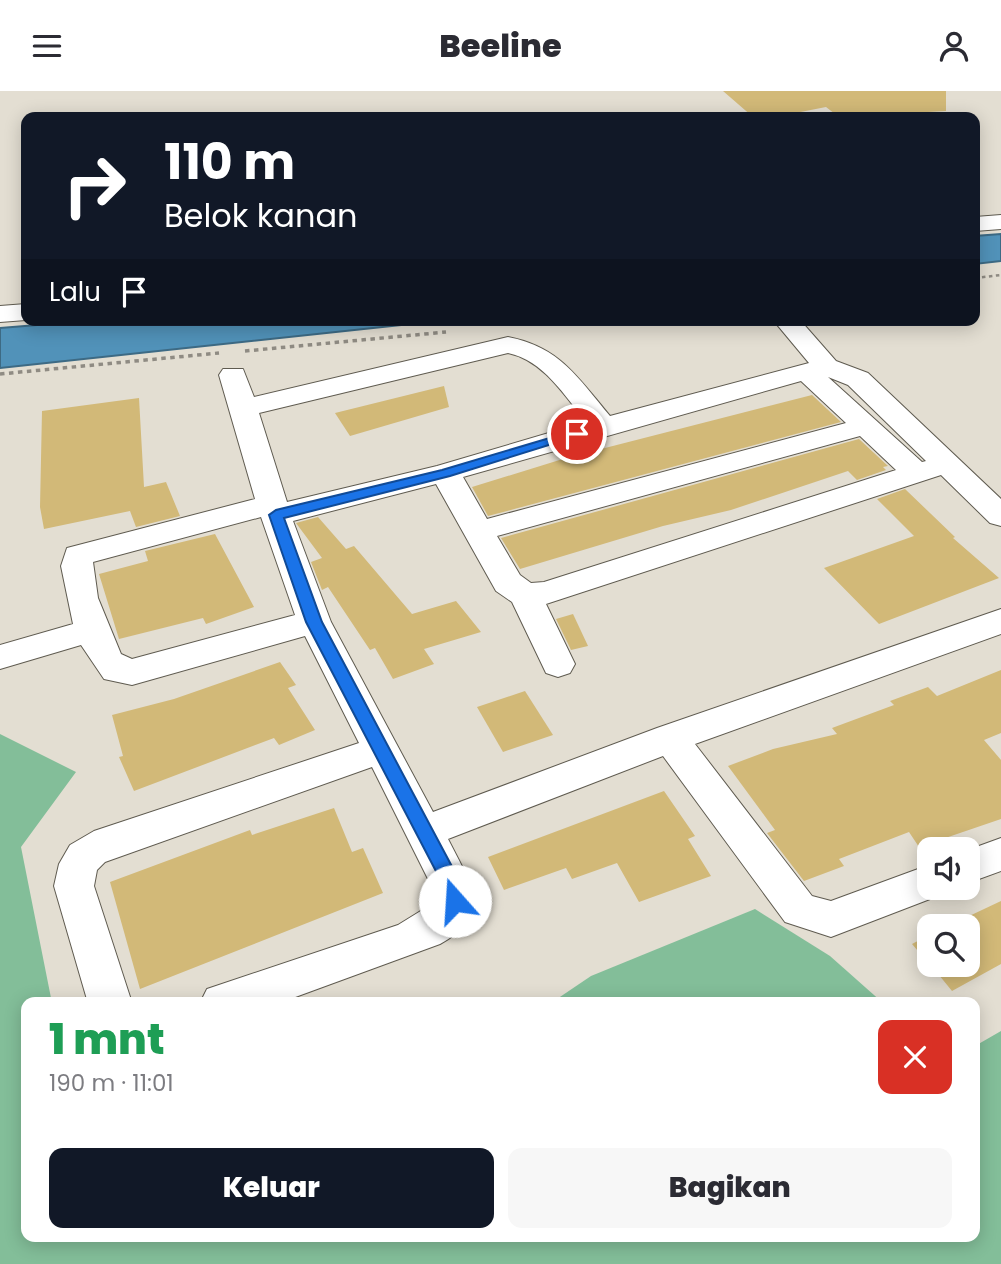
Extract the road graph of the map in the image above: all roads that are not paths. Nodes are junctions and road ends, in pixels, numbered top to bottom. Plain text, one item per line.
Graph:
1 (1001, 222) edge
2 (980, 224) edge
3 (21, 312) edge
4 (0, 314) edge
5 (791, 326) edge
6 (235, 359) road end
7 (816, 369) junction
8 (245, 408) junction
9 (604, 426) junction
10 (866, 426) junction
11 (932, 469) junction
12 (445, 473) junction
13 (274, 510) junction
14 (1001, 516) edge
15 (478, 531) junction
16 (524, 595) junction
17 (1001, 621) edge
18 (314, 622) junction
19 (92, 630) junction
20 (0, 657) edge
21 (558, 664) dead end
22 (670, 738) junction
23 (380, 750) junction
24 (424, 832) junction
25 (1001, 854) edge
26 (980, 862) edge
27 (917, 887) edge
28 (108, 997) edge
29 (240, 997) edge

1 - 2 street
3 - 4 street
5 - 7 street
6 - 8 street
7 - 9 street
7 - 10 street
7 - 11 street
8 - 9 street
8 - 13 street
9 - 12 street
10 - 11 street
10 - 15 street
11 - 14 street
11 - 16 street
12 - 13 street
12 - 15 street
13 - 18 street
13 - 19 street
15 - 16 street
16 - 21 street
17 - 22 street
18 - 19 street
18 - 23 street
19 - 20 street
22 - 24 street
22 - 27 street
23 - 24 street
23 - 28 street
24 - 29 street
25 - 26 street

